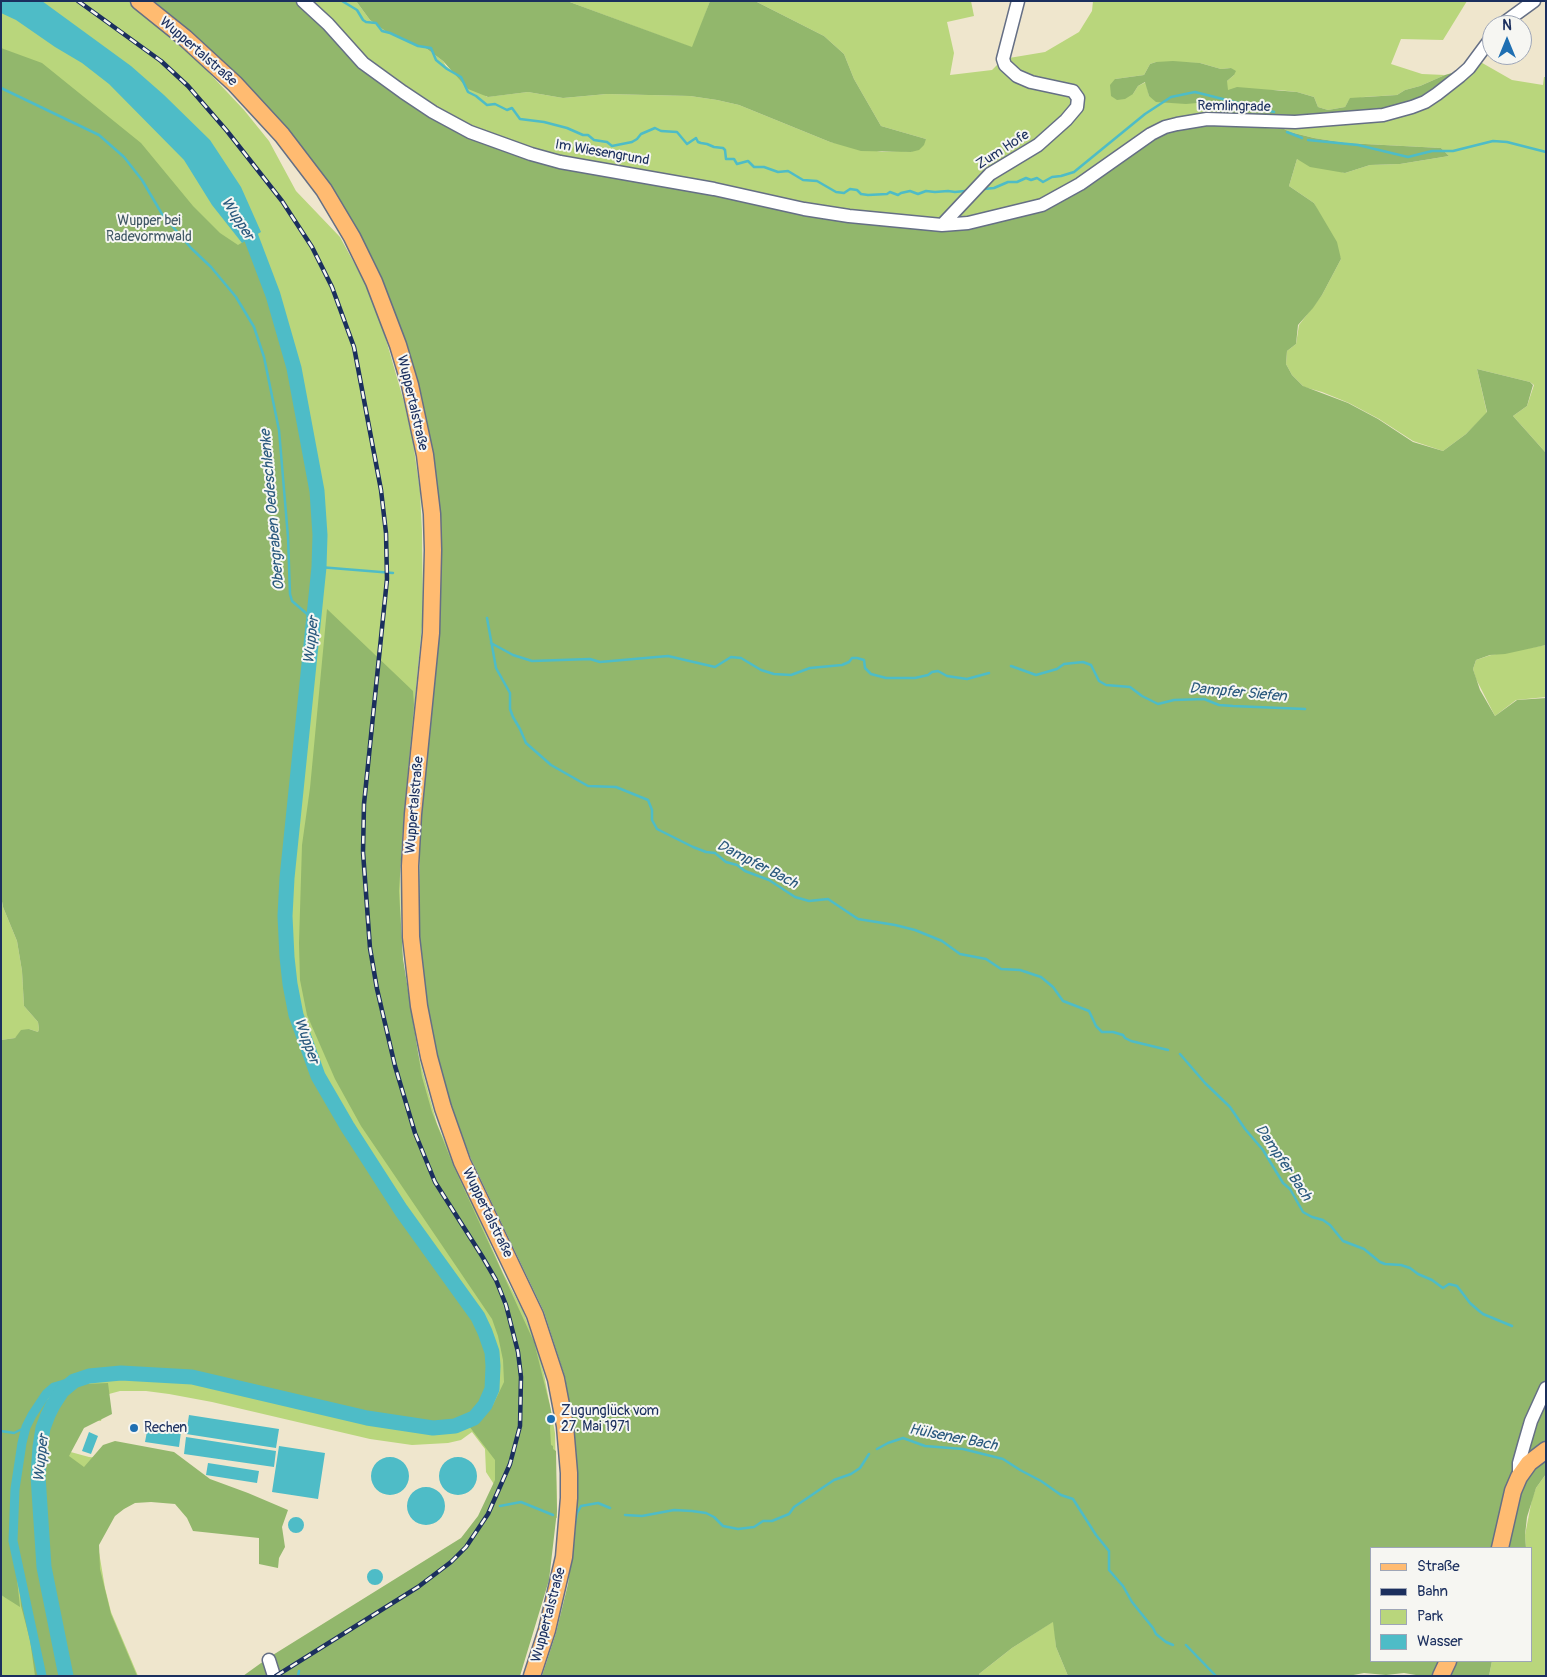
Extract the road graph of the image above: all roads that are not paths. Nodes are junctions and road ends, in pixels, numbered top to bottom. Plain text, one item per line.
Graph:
1 (139, 1) edge
2 (303, 1) edge
3 (1018, 1) edge
4 (1534, 1) edge
5 (1515, 15) edge
6 (1482, 50) edge
7 (942, 225) junction
8 (1546, 1388) edge
9 (1546, 1450) edge
10 (1519, 1477) junction
11 (1500, 1547) edge
12 (270, 1660) dead end
13 (1448, 1662) edge
14 (274, 1676) edge
15 (532, 1676) edge
16 (1441, 1676) edge

1 - 15 main road, Wuppertalstraße
2 - 7 street, Im Wiesengrund
3 - 7 street, Zum Hofe
4 - 5 street
6 - 7 street, Remlingrade
8 - 10 street
9 - 10 main road
10 - 11 main road
12 - 14 street
13 - 16 main road

